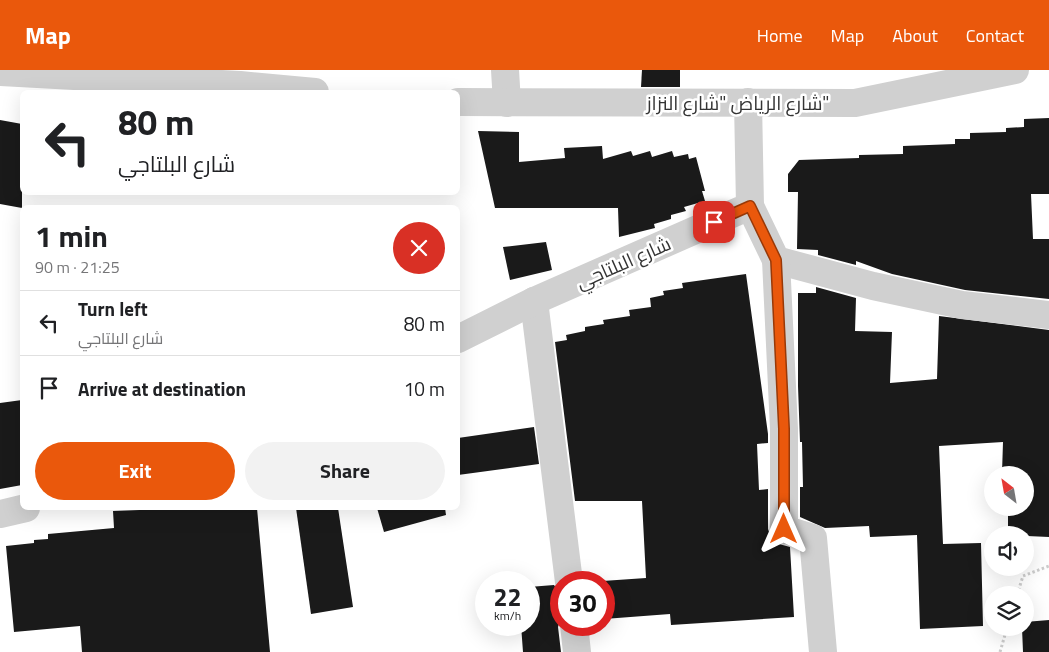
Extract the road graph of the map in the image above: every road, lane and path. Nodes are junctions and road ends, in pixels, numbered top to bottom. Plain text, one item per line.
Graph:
1 (505, 70) edge
2 (1015, 70) edge
3 (0, 72) edge
4 (241, 78) edge
5 (304, 90) edge
6 (460, 102) edge
7 (748, 102) junction
8 (507, 103) junction
9 (750, 206) junction
10 (776, 260) junction
11 (534, 300) junction
12 (1049, 315) edge
13 (460, 338) edge
14 (20, 509) edge
15 (0, 514) edge
16 (1049, 566) edge
17 (568, 571) edge
18 (1020, 586) edge
19 (575, 636) edge
20 (1005, 636) edge
21 (577, 652) edge
22 (823, 652) edge
23 (1000, 652) edge

1 - 8 street
2 - 7 street, شارع الرياض "شارع النزاز"
3 - 4 street
4 - 5 street
6 - 8 street, شارع الرياض "شارع النزاز"
7 - 8 street, شارع الرياض "شارع النزاز"
7 - 9 street
9 - 10 street
9 - 11 street, شارع البلتاجي
10 - 12 street
10 - 22 street
11 - 13 street, شارع البلتاجي
11 - 17 street
14 - 15 street
16 - 18 path
19 - 21 street
20 - 23 path

